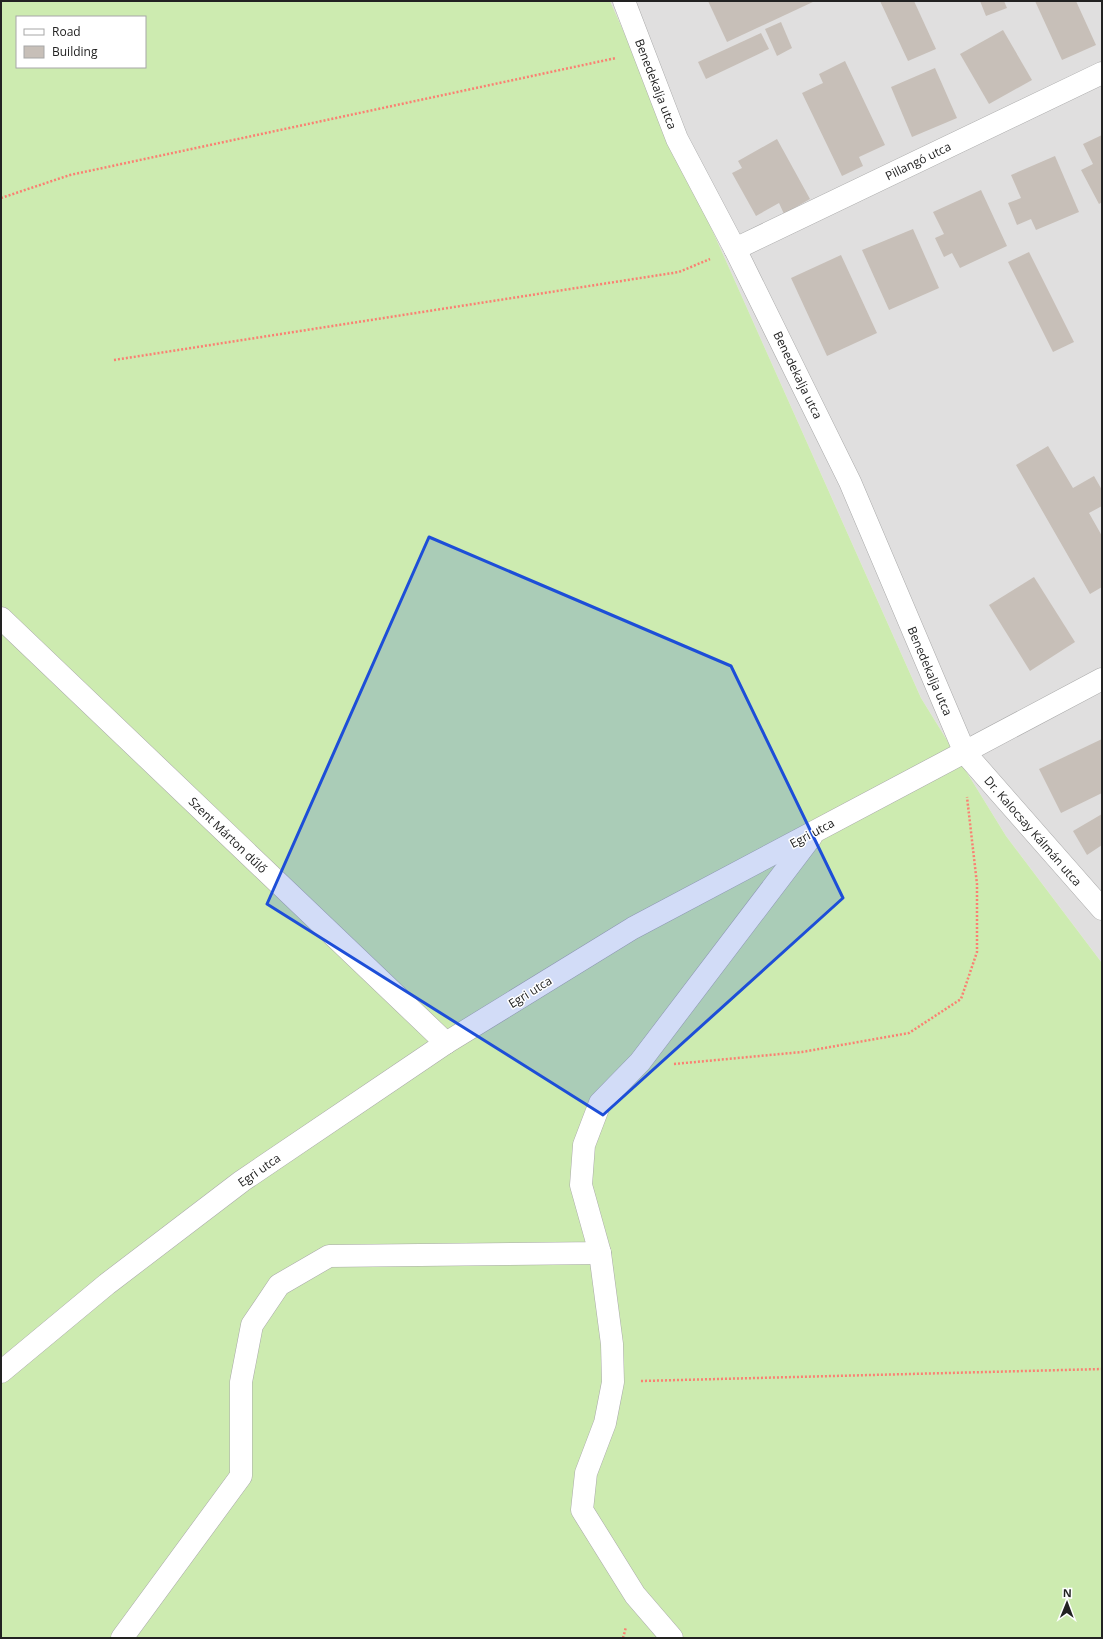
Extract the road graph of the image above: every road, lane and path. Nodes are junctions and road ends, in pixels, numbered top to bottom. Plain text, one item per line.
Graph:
1 (624, 1) edge
2 (645, 52) junction
3 (1102, 74) edge
4 (1, 198) edge
5 (735, 249) junction
6 (114, 360) dead end
7 (4, 626) edge
8 (1102, 679) edge
9 (965, 753) junction
10 (815, 831) junction
11 (1102, 909) edge
12 (446, 1044) junction
13 (640, 1062) junction
14 (600, 1253) junction
15 (1102, 1369) edge
16 (1, 1372) edge
17 (612, 1382) junction
18 (122, 1638) edge
19 (672, 1638) edge

1 - 2 street, Benedekalja utca
2 - 4 path
2 - 5 street, Benedekalja utca
3 - 5 street, Pillangó utca
5 - 6 path
5 - 9 street, Benedekalja utca
7 - 12 street, Szent Márton dűlő
8 - 9 street, Egri utca
9 - 10 street, Egri utca
9 - 11 street, Dr. Kalocsay Kálmán utca
9 - 13 path
10 - 12 street, Egri utca
10 - 13 street
12 - 16 street, Egri utca
13 - 14 street
14 - 17 street
14 - 18 street
15 - 17 path
17 - 19 street

